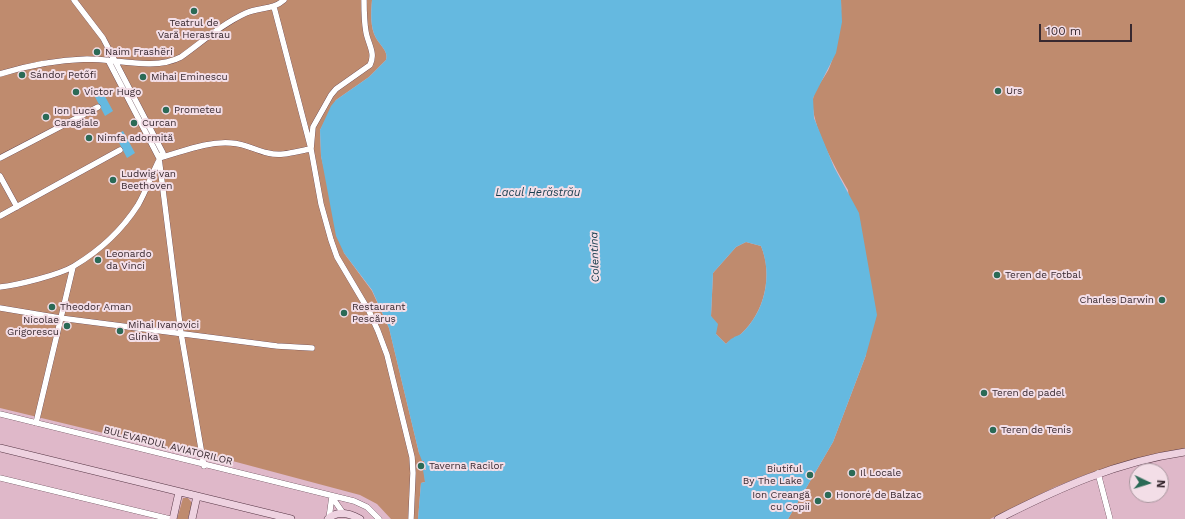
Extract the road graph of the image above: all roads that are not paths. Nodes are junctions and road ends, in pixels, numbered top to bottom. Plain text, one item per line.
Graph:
1 (74, 0) edge
2 (284, 0) edge
3 (364, 0) edge
4 (274, 7) junction
5 (108, 60) junction
6 (115, 61) junction
7 (0, 74) edge
8 (98, 107) dead end
9 (311, 149) junction
10 (120, 150) dead end
11 (0, 158) edge
12 (159, 158) junction
13 (0, 176) edge
14 (17, 207) junction
15 (0, 216) edge
16 (73, 267) junction
17 (0, 287) edge
18 (0, 308) edge
19 (60, 318) junction
20 (181, 333) junction
21 (312, 348) dead end
22 (0, 414) edge
23 (36, 422) junction
24 (0, 448) edge
25 (1185, 452) edge
26 (204, 466) junction
27 (1098, 474) junction
28 (0, 478) edge
29 (179, 492) junction
30 (197, 496) junction
31 (332, 496) junction
32 (348, 516) edge
33 (329, 518) edge
34 (170, 519) edge
35 (173, 519) edge
36 (192, 519) edge
37 (291, 519) edge
38 (360, 519) edge
39 (379, 519) edge
40 (411, 519) edge
41 (998, 519) edge
42 (1110, 519) edge

1 - 6 street
2 - 4 street
3 - 9 street
4 - 6 street
4 - 9 street
5 - 6 street
5 - 7 street
5 - 12 street
6 - 12 street
8 - 11 street
9 - 12 street
9 - 40 street
10 - 14 street
12 - 16 street
12 - 20 street
13 - 14 street
14 - 15 street
16 - 17 street
16 - 19 street
18 - 19 street
19 - 20 street
19 - 23 street
20 - 21 street
20 - 26 street
22 - 23 street, BULEVARDUL AVIATORILOR
23 - 26 street, BULEVARDUL AVIATORILOR
24 - 29 main road
25 - 27 main road
26 - 31 street, BULEVARDUL AVIATORILOR
27 - 41 main road
27 - 42 street
28 - 34 street
29 - 30 main road
29 - 35 main road
30 - 36 main road
30 - 37 main road
31 - 32 street
31 - 33 street
31 - 39 street, BULEVARDUL AVIATORILOR
32 - 33 main road
32 - 38 main road

